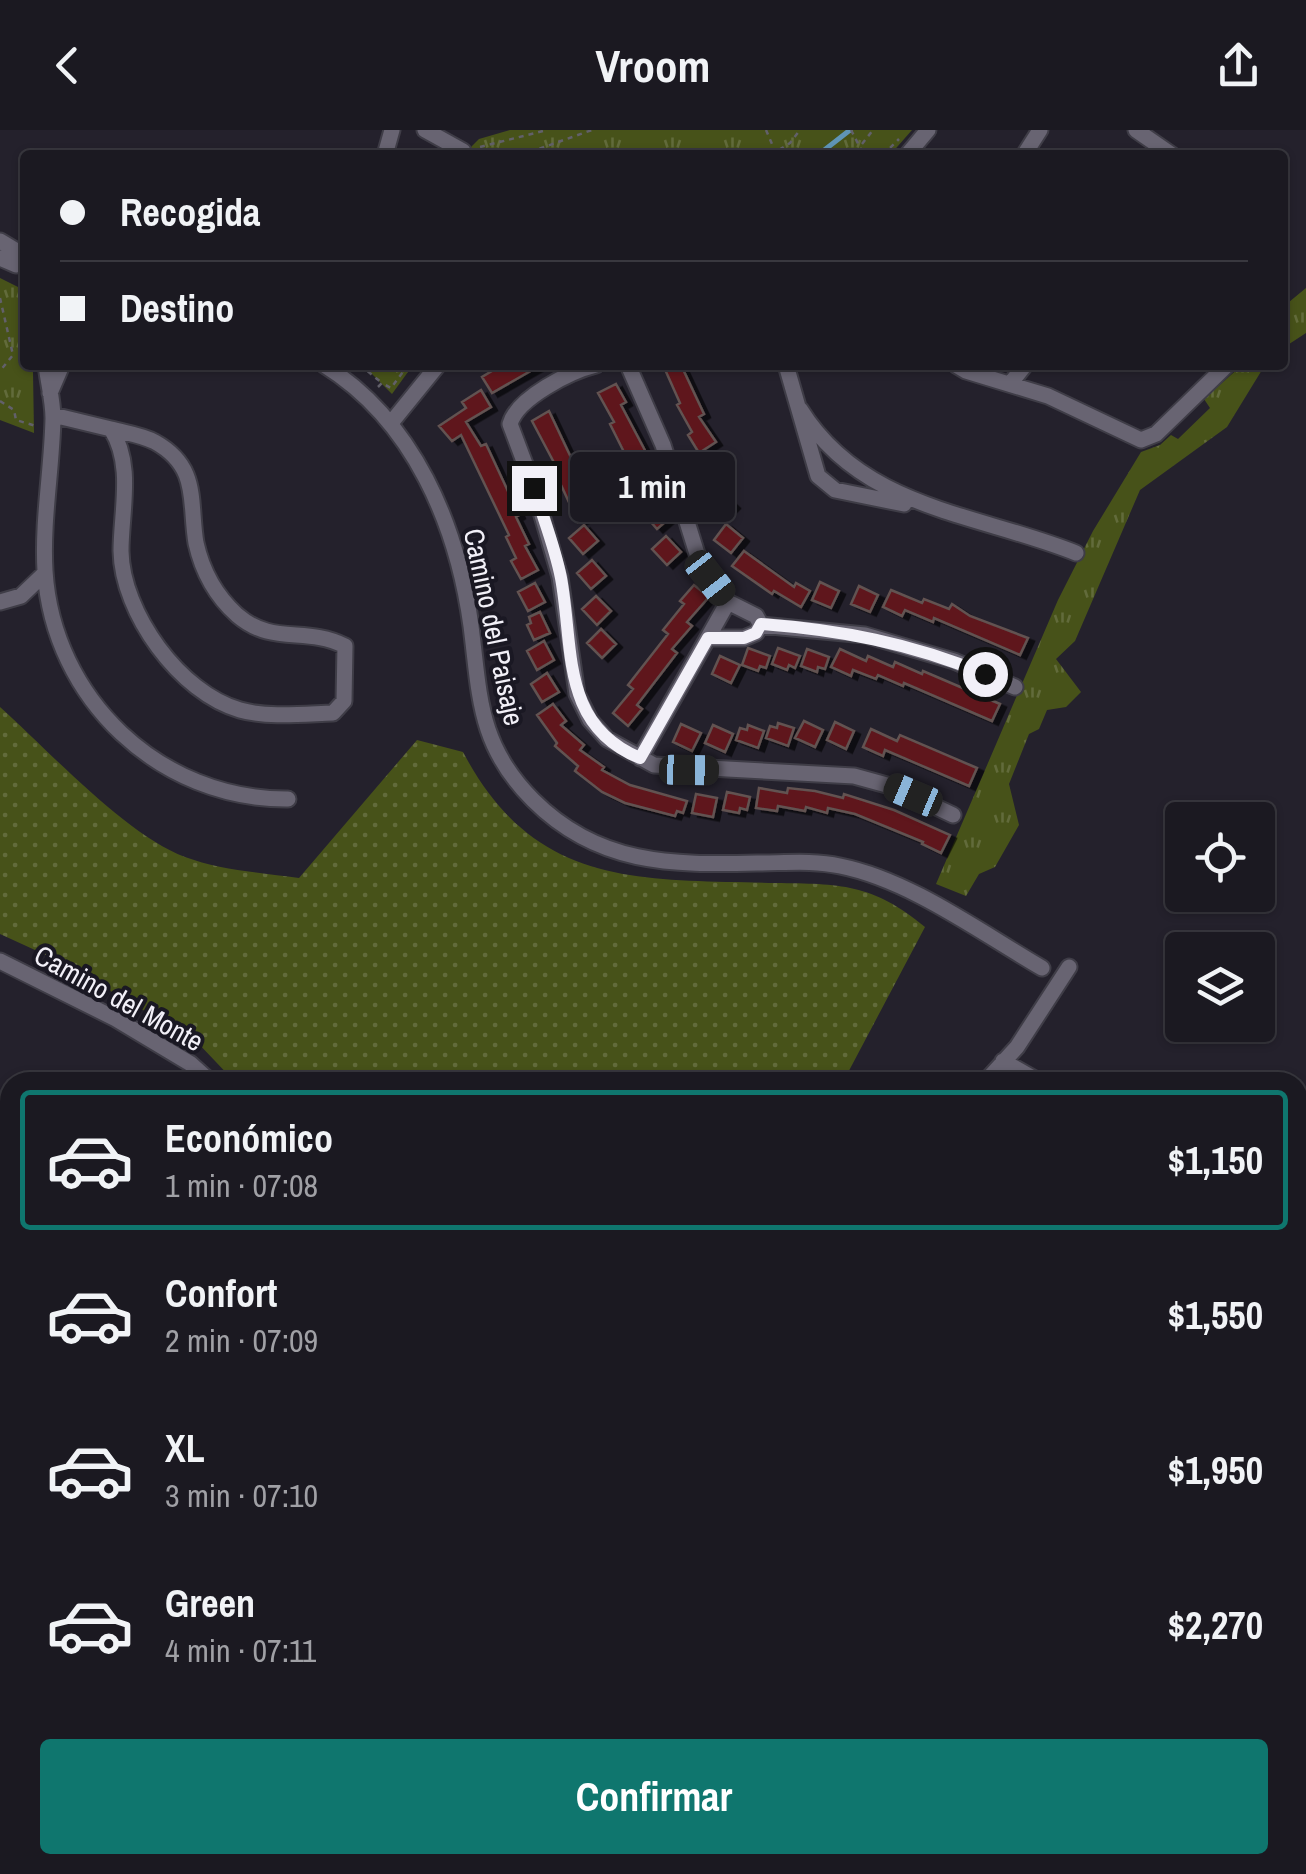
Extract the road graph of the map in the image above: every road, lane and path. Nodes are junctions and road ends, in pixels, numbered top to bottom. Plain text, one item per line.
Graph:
1 (425, 130) edge
2 (547, 130) edge
3 (592, 130) edge
4 (800, 130) edge
5 (851, 130) edge
6 (874, 130) edge
7 (928, 130) edge
8 (1136, 130) edge
9 (906, 132) edge
10 (860, 146) junction
11 (467, 150) edge
12 (472, 150) edge
13 (540, 150) edge
14 (779, 150) edge
15 (862, 150) edge
16 (888, 150) edge
17 (911, 150) edge
18 (1165, 150) edge
19 (0, 241) edge
20 (20, 256) edge
21 (0, 298) edge
22 (47, 370) edge
23 (60, 370) edge
24 (331, 370) edge
25 (366, 370) edge
26 (404, 370) edge
27 (434, 370) edge
28 (630, 370) edge
29 (788, 370) edge
30 (970, 370) edge
31 (1022, 370) edge
32 (1222, 370) edge
33 (0, 371) edge
34 (559, 371) edge
35 (382, 383) junction
36 (1010, 384) junction
37 (50, 393) junction
38 (368, 398) junction
39 (0, 401) edge
40 (800, 409) junction
41 (52, 423) junction
42 (391, 423) junction
43 (111, 430) junction
44 (923, 503) junction
45 (1076, 553) dead end
46 (46, 572) junction
47 (0, 602) edge
48 (728, 602) junction
49 (761, 624) junction
50 (708, 638) junction
51 (1015, 687) dead end
52 (640, 758) junction
53 (288, 798) dead end
54 (953, 815) dead end
55 (0, 961) edge
56 (1042, 968) dead end
57 (1069, 968) dead end
58 (1003, 1060) junction
59 (200, 1072) edge
60 (993, 1072) edge
61 (1023, 1072) edge

1 - 11 street
2 - 12 path
3 - 13 path
4 - 14 path
5 - 10 path
6 - 10 path
7 - 17 street
8 - 18 street
9 - 16 path
10 - 15 path
19 - 20 street
21 - 33 path
22 - 37 street
23 - 37 street
24 - 38 street, Camino del Paisaje
25 - 35 path
26 - 35 path
27 - 42 street
28 - 48 street
29 - 40 street
30 - 36 street
31 - 36 street
32 - 36 street
34 - 52 street
35 - 38 path
37 - 41 street
38 - 42 street, Camino del Paisaje
39 - 41 path
40 - 44 street
40 - 44 street
41 - 43 street
41 - 46 street
42 - 56 street, Camino del Paisaje
43 - 43 street
44 - 45 street
46 - 47 street
46 - 53 street
48 - 49 street
48 - 50 street
49 - 50 street
49 - 51 street
50 - 52 street
52 - 54 street
55 - 59 street, Camino del Monte
57 - 58 street
58 - 60 street
58 - 61 street

